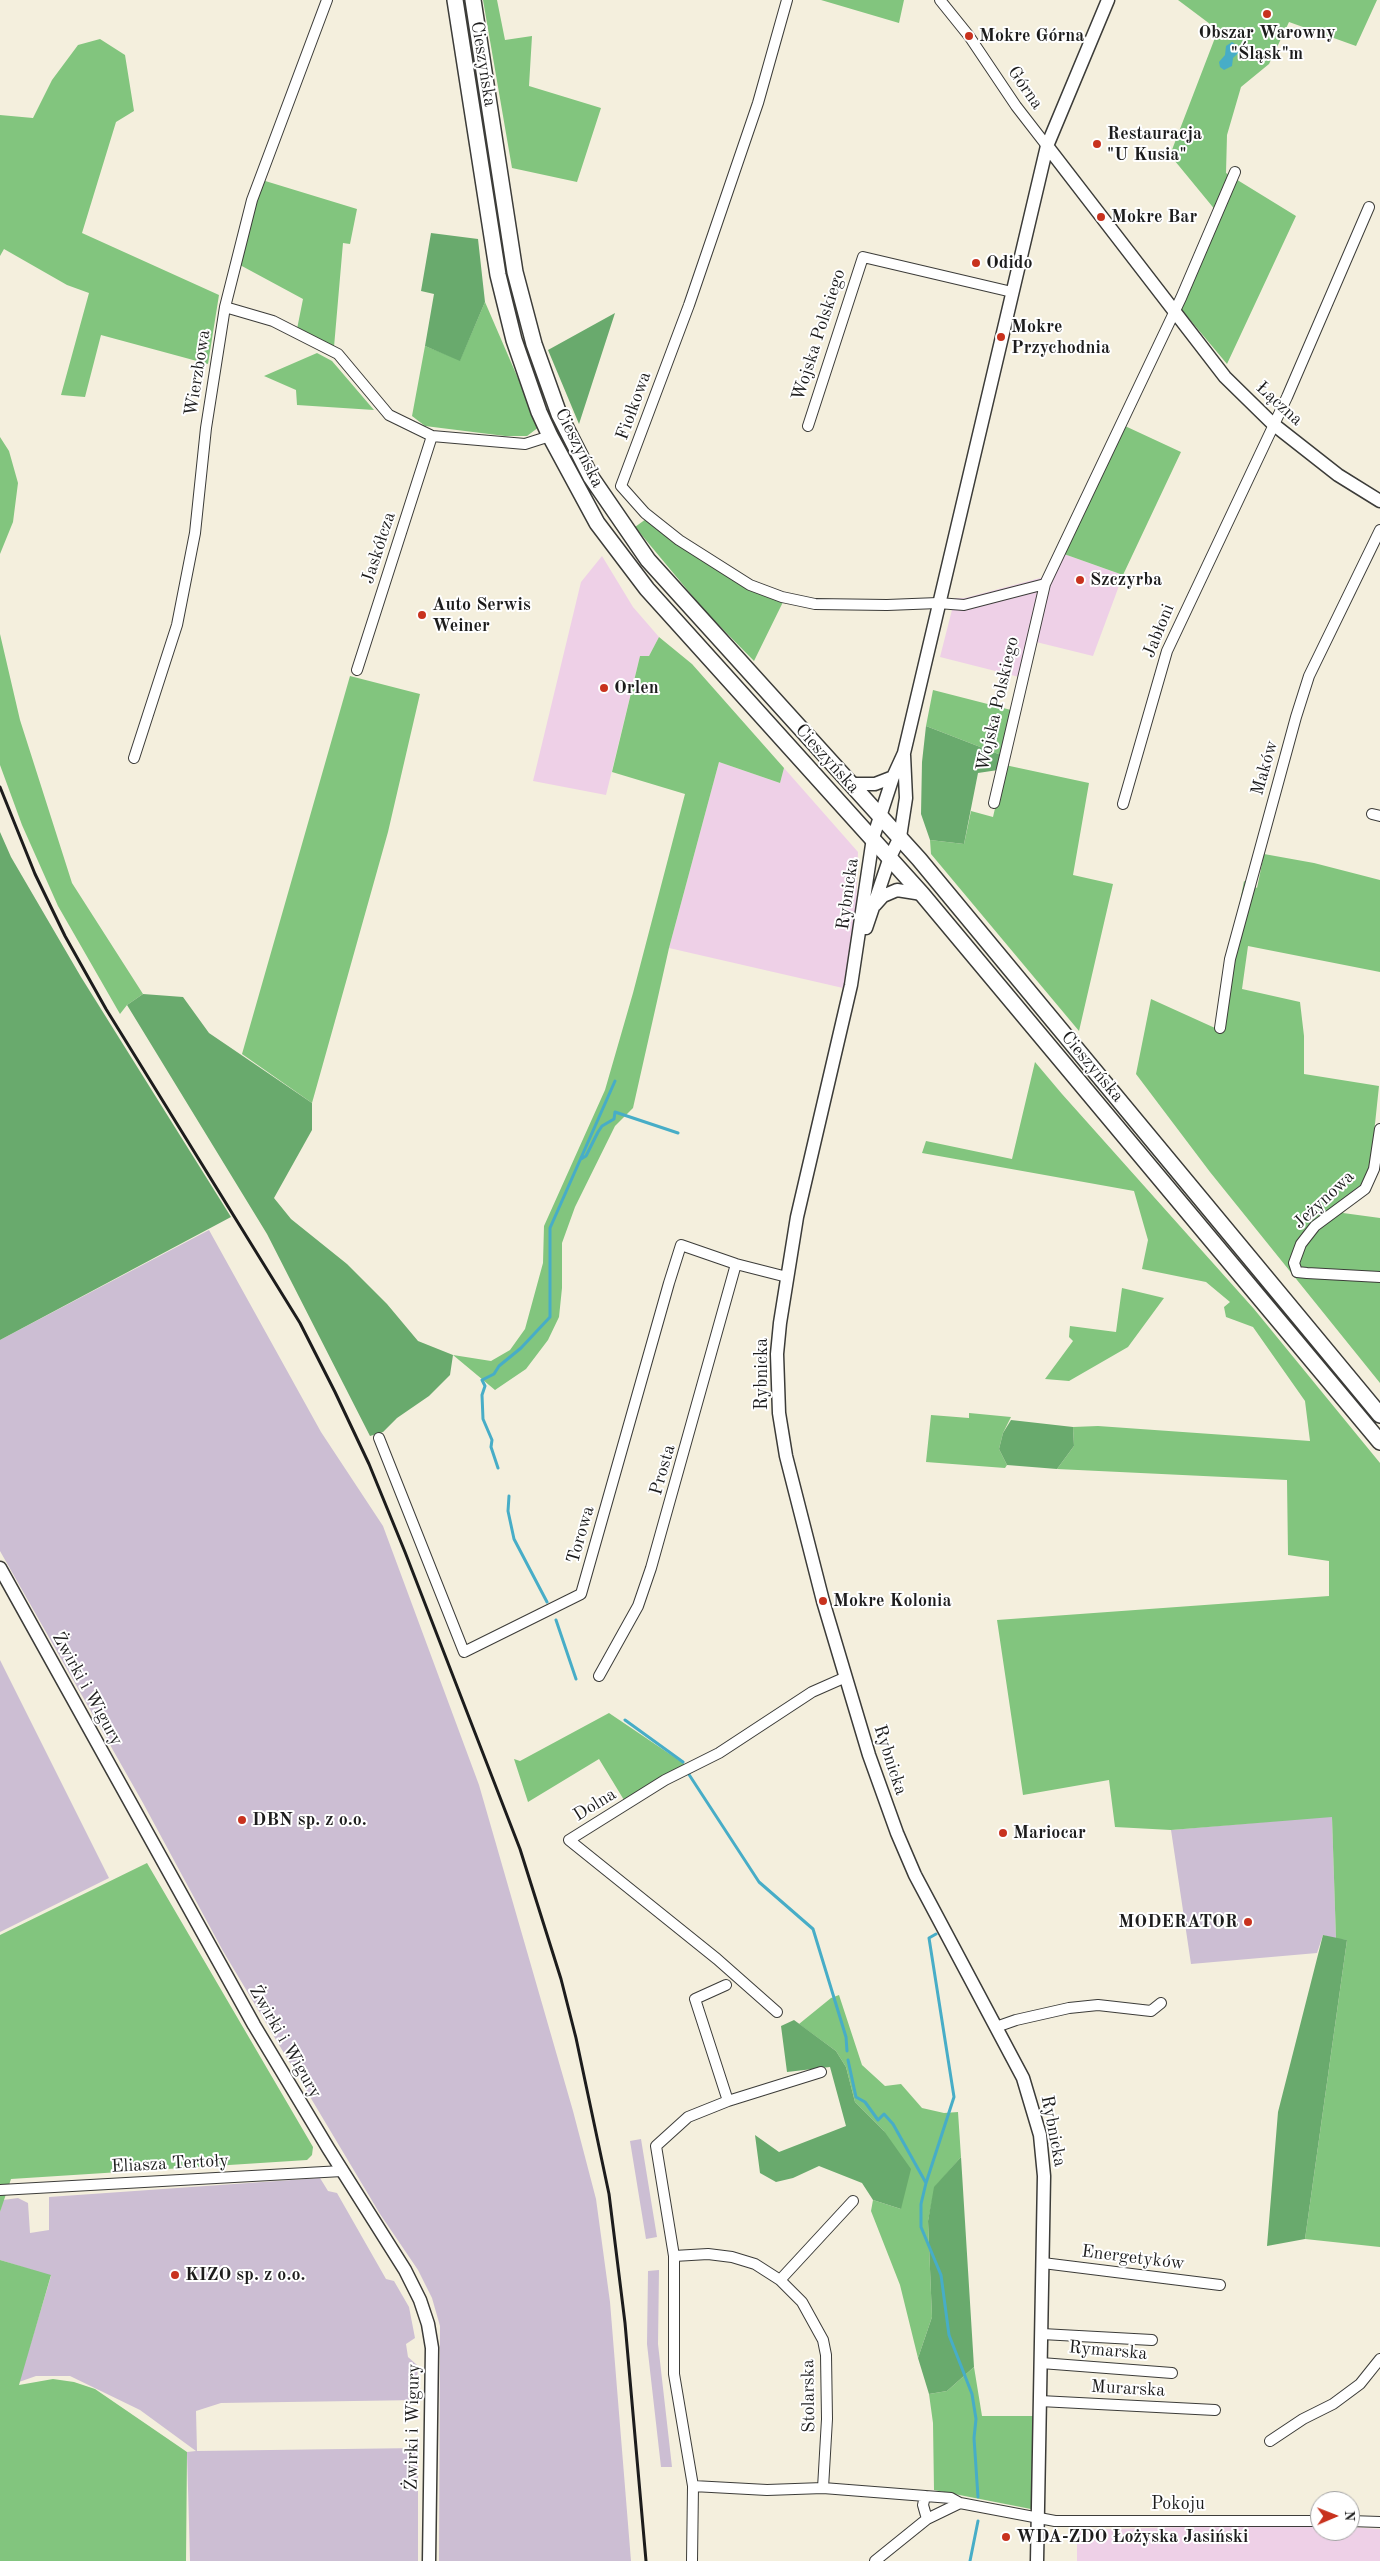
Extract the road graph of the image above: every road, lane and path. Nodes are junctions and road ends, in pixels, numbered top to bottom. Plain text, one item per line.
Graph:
1 (327, 0) edge
2 (455, 0) edge
3 (473, 0) edge
4 (787, 0) edge
5 (940, 0) edge
6 (1108, 0) edge
7 (1047, 146) junction
8 (1235, 172) dead end
9 (1369, 207) dead end
10 (1012, 292) junction
11 (225, 307) junction
12 (1174, 313) junction
13 (1273, 424) junction
14 (808, 426) dead end
15 (432, 436) junction
16 (550, 436) junction
17 (1380, 502) edge
18 (1380, 530) edge
19 (1045, 584) junction
20 (938, 603) junction
21 (357, 670) dead end
22 (904, 753) junction
23 (134, 758) dead end
24 (893, 777) junction
25 (850, 784) junction
26 (994, 803) dead end
27 (1123, 804) dead end
28 (880, 817) junction
29 (900, 837) junction
30 (873, 838) junction
31 (890, 857) junction
32 (922, 894) junction
33 (875, 905) junction
34 (857, 954) junction
35 (1220, 1028) dead end
36 (1380, 1129) edge
37 (736, 1264) junction
38 (787, 1277) junction
39 (1380, 1277) edge
40 (1380, 1415) edge
41 (379, 1438) dead end
42 (1380, 1442) edge
43 (0, 1568) edge
44 (599, 1676) dead end
45 (846, 1677) junction
46 (726, 1985) dead end
47 (1161, 2003) dead end
48 (777, 2012) dead end
49 (996, 2027) junction
50 (821, 2072) dead end
51 (728, 2101) junction
52 (342, 2171) junction
53 (0, 2190) edge
54 (853, 2201) dead end
55 (674, 2256) junction
56 (1043, 2263) junction
57 (780, 2280) junction
58 (1220, 2285) dead end
59 (1042, 2334) junction
60 (1152, 2340) dead end
61 (1380, 2359) edge
62 (1041, 2363) junction
63 (1172, 2373) dead end
64 (1040, 2401) junction
65 (1215, 2410) dead end
66 (1270, 2441) dead end
67 (693, 2486) junction
68 (823, 2488) junction
69 (925, 2496) junction
70 (960, 2503) junction
71 (1038, 2518) junction
72 (927, 2519) junction
73 (1310, 2520) edge
74 (1360, 2521) edge
75 (1380, 2522) edge
76 (429, 2561) edge
77 (692, 2561) edge
78 (875, 2561) edge
79 (1037, 2561) edge

1 - 11 street, Wierzbowa
2 - 16 main road, Cieszyńska
3 - 25 main road, Cieszyńska
4 - 20 street, Fiołkowa
5 - 7 street, Górna
6 - 7 street
7 - 10 street
7 - 12 street, Łączna
8 - 12 street
9 - 13 street, Jabłoni
10 - 14 street, Wojska Polskiego
10 - 20 street
11 - 15 street
11 - 23 street, Wierzbowa
12 - 13 street, Łączna
12 - 19 street, Wojska Polskiego
13 - 17 street, Łączna
13 - 27 street, Jabłoni
15 - 16 street
15 - 21 street, Jaskółcza
16 - 30 main road, Cieszyńska
18 - 35 street, Maków
19 - 20 street
19 - 26 street, Wojska Polskiego
20 - 22 street
22 - 24 street
22 - 29 street
24 - 25 street
24 - 28 street
25 - 28 main road, Cieszyńska
28 - 29 main road, Cieszyńska
28 - 30 street
29 - 31 street
29 - 40 main road, Cieszyńska
30 - 31 main road, Cieszyńska
30 - 34 street, Rybnicka
31 - 32 main road, Cieszyńska
31 - 33 street, Rybnicka
32 - 33 street
32 - 42 main road, Cieszyńska
33 - 34 street, Rybnicka
34 - 38 street, Rybnicka
36 - 39 street, Jeżynowa
37 - 38 street, Torowa
37 - 41 street, Torowa
37 - 44 street, Prosta
38 - 45 street, Rybnicka
43 - 52 street, Żwirki i Wigury
45 - 48 street, Dolna
45 - 49 street, Rybnicka
46 - 51 street
47 - 49 street
49 - 56 street, Rybnicka
50 - 51 street
51 - 55 street
52 - 53 street, Eliasza Tertoły
52 - 76 street, Żwirki i Wigury
54 - 57 street
55 - 57 street, Stolarska
55 - 67 street
56 - 58 street, Energetyków
56 - 59 street, Rybnicka
57 - 68 street, Stolarska
59 - 60 street
59 - 62 street, Rybnicka
61 - 66 street
62 - 63 street, Rymarska
62 - 64 street, Rybnicka
64 - 65 street, Murarska
64 - 71 street, Rybnicka
67 - 68 street
67 - 77 street
68 - 69 street
69 - 70 street
69 - 72 street
70 - 71 street
70 - 72 street
71 - 73 street, Pokoju
71 - 79 street, Rybnicka
72 - 78 street
74 - 75 street

